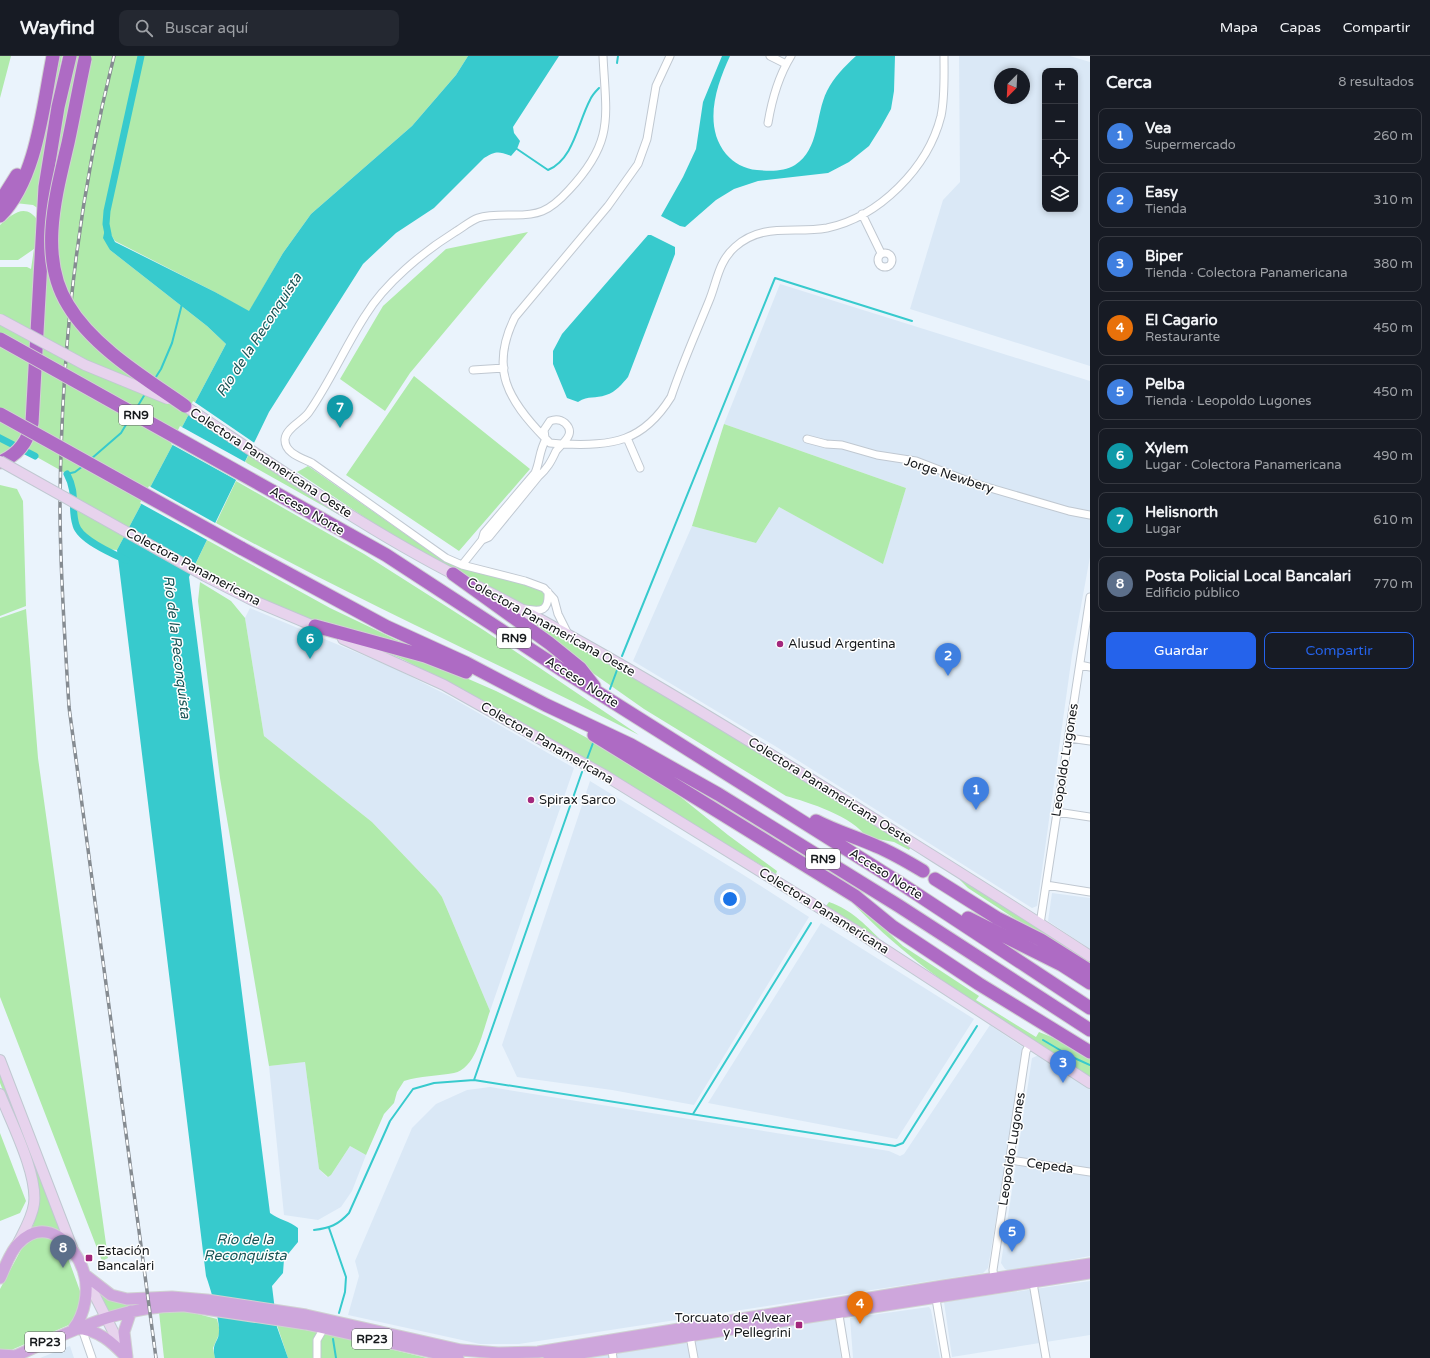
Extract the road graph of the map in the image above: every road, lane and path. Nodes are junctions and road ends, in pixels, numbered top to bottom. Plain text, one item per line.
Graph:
1 (52, 56) edge
2 (70, 56) edge
3 (603, 56) edge
4 (670, 56) edge
5 (770, 56) edge
6 (791, 56) edge
7 (944, 56) edge
8 (86, 58) edge
9 (786, 64) junction
10 (768, 123) dead end
11 (0, 202) edge
12 (862, 214) junction
13 (0, 216) edge
14 (882, 253) dead end
15 (0, 319) edge
16 (0, 339) edge
17 (504, 368) junction
18 (473, 370) dead end
19 (185, 406) junction
20 (0, 414) edge
21 (530, 422) junction
22 (547, 424) junction
23 (570, 432) junction
24 (545, 438) junction
25 (627, 438) junction
26 (807, 439) dead end
27 (562, 444) junction
28 (580, 444) junction
29 (0, 462) edge
30 (538, 465) junction
31 (640, 468) dead end
32 (546, 470) junction
33 (1090, 516) edge
34 (482, 540) junction
35 (458, 569) junction
36 (548, 592) junction
37 (1090, 597) edge
38 (520, 608) junction
39 (315, 626) junction
40 (568, 634) junction
41 (1080, 665) junction
42 (1090, 667) edge
43 (598, 692) junction
44 (546, 705) junction
45 (1069, 738) junction
46 (1090, 741) edge
47 (753, 791) junction
48 (1057, 812) junction
49 (1090, 817) edge
50 (923, 871) dead end
51 (935, 879) dead end
52 (900, 883) junction
53 (1046, 886) junction
54 (1090, 892) edge
55 (1040, 924) junction
56 (1090, 956) edge
57 (1090, 971) edge
58 (1090, 983) edge
59 (1090, 1008) edge
60 (1090, 1030) edge
61 (1030, 1044) junction
62 (1090, 1052) edge
63 (0, 1060) edge
64 (1090, 1083) edge
65 (0, 1094) edge
66 (1010, 1160) junction
67 (1090, 1172) edge
68 (18, 1244) junction
69 (73, 1250) junction
70 (1090, 1264) edge
71 (1090, 1273) edge
72 (84, 1274) junction
73 (0, 1278) edge
74 (994, 1278) junction
75 (1034, 1282) junction
76 (935, 1292) junction
77 (208, 1304) junction
78 (838, 1308) junction
79 (131, 1310) junction
80 (286, 1316) junction
81 (105, 1317) junction
82 (324, 1328) junction
83 (78, 1329) junction
84 (690, 1336) junction
85 (612, 1348) edge
86 (0, 1355) edge
87 (14, 1357) edge
88 (92, 1358) edge
89 (127, 1358) edge
90 (317, 1358) edge
91 (458, 1358) edge
92 (548, 1358) edge
93 (694, 1358) edge
94 (846, 1358) edge
95 (946, 1358) edge
96 (1046, 1358) edge

1 - 11 highway
1 - 13 highway
2 - 29 highway
3 - 35 street
4 - 17 street
5 - 9 street
6 - 9 street
7 - 12 street
8 - 19 highway, bridge
9 - 10 street
12 - 14 street
12 - 25 street
15 - 19 street, Colectora Panamericana Oeste, bridge
16 - 43 highway, Acceso Norte / RN9, bridge
17 - 18 street
17 - 21 street
19 - 35 street, Colectora Panamericana Oeste
20 - 44 highway, Acceso Norte / RN9, bridge
21 - 22 street
21 - 24 street
22 - 23 street
22 - 24 street
23 - 27 street
23 - 28 street
24 - 27 street
24 - 30 street
25 - 28 street
25 - 31 street
26 - 33 street, Jorge Newbery
27 - 28 street
27 - 32 street
29 - 39 street, Colectora Panamericana, bridge
30 - 32 street
30 - 34 street
32 - 34 street
34 - 35 street
35 - 36 street
35 - 38 street, Colectora Panamericana Oeste
35 - 43 highway
36 - 38 street
36 - 40 street
37 - 41 street, Leopoldo Lugones
38 - 40 street, Colectora Panamericana Oeste
39 - 44 highway
39 - 61 street, Colectora Panamericana
40 - 55 street, Colectora Panamericana Oeste
41 - 42 street
41 - 45 street, Leopoldo Lugones
43 - 47 highway, Acceso Norte / RN9
44 - 60 highway, Acceso Norte / RN9
44 - 62 highway
45 - 46 street
45 - 48 street, Leopoldo Lugones
47 - 50 highway
47 - 52 highway, Acceso Norte / RN9
48 - 49 street
48 - 53 street, Leopoldo Lugones
51 - 57 highway
52 - 58 highway
52 - 59 highway, Acceso Norte / RN9
53 - 54 street
53 - 55 street, Leopoldo Lugones
55 - 56 street, Colectora Panamericana Oeste
61 - 64 street, Colectora Panamericana
61 - 66 street, Leopoldo Lugones
63 - 69 street
65 - 68 street
66 - 67 street, Cepeda
66 - 74 street, Leopoldo Lugones
68 - 69 main road, RP23
68 - 73 main road, RP23
69 - 72 main road, RP23
70 - 74 main road, RP23
71 - 75 main road, RP23
72 - 77 main road, RP23
72 - 81 street
72 - 83 main road
74 - 76 main road, RP23
75 - 76 main road, RP23
75 - 96 street
76 - 78 main road, RP23
76 - 95 street
77 - 79 main road, RP23
77 - 80 main road, RP23
78 - 84 main road, RP23
78 - 85 main road, RP23
78 - 94 street
79 - 81 main road, RP23
79 - 89 main road
80 - 82 main road, RP23
80 - 85 main road, RP23
81 - 83 main road, RP23
81 - 89 street
82 - 90 street
82 - 91 main road, RP23
83 - 87 main road, RP23
83 - 88 street
83 - 89 main road
84 - 85 main road, RP23
84 - 93 street
85 - 92 main road, RP23
86 - 87 main road

